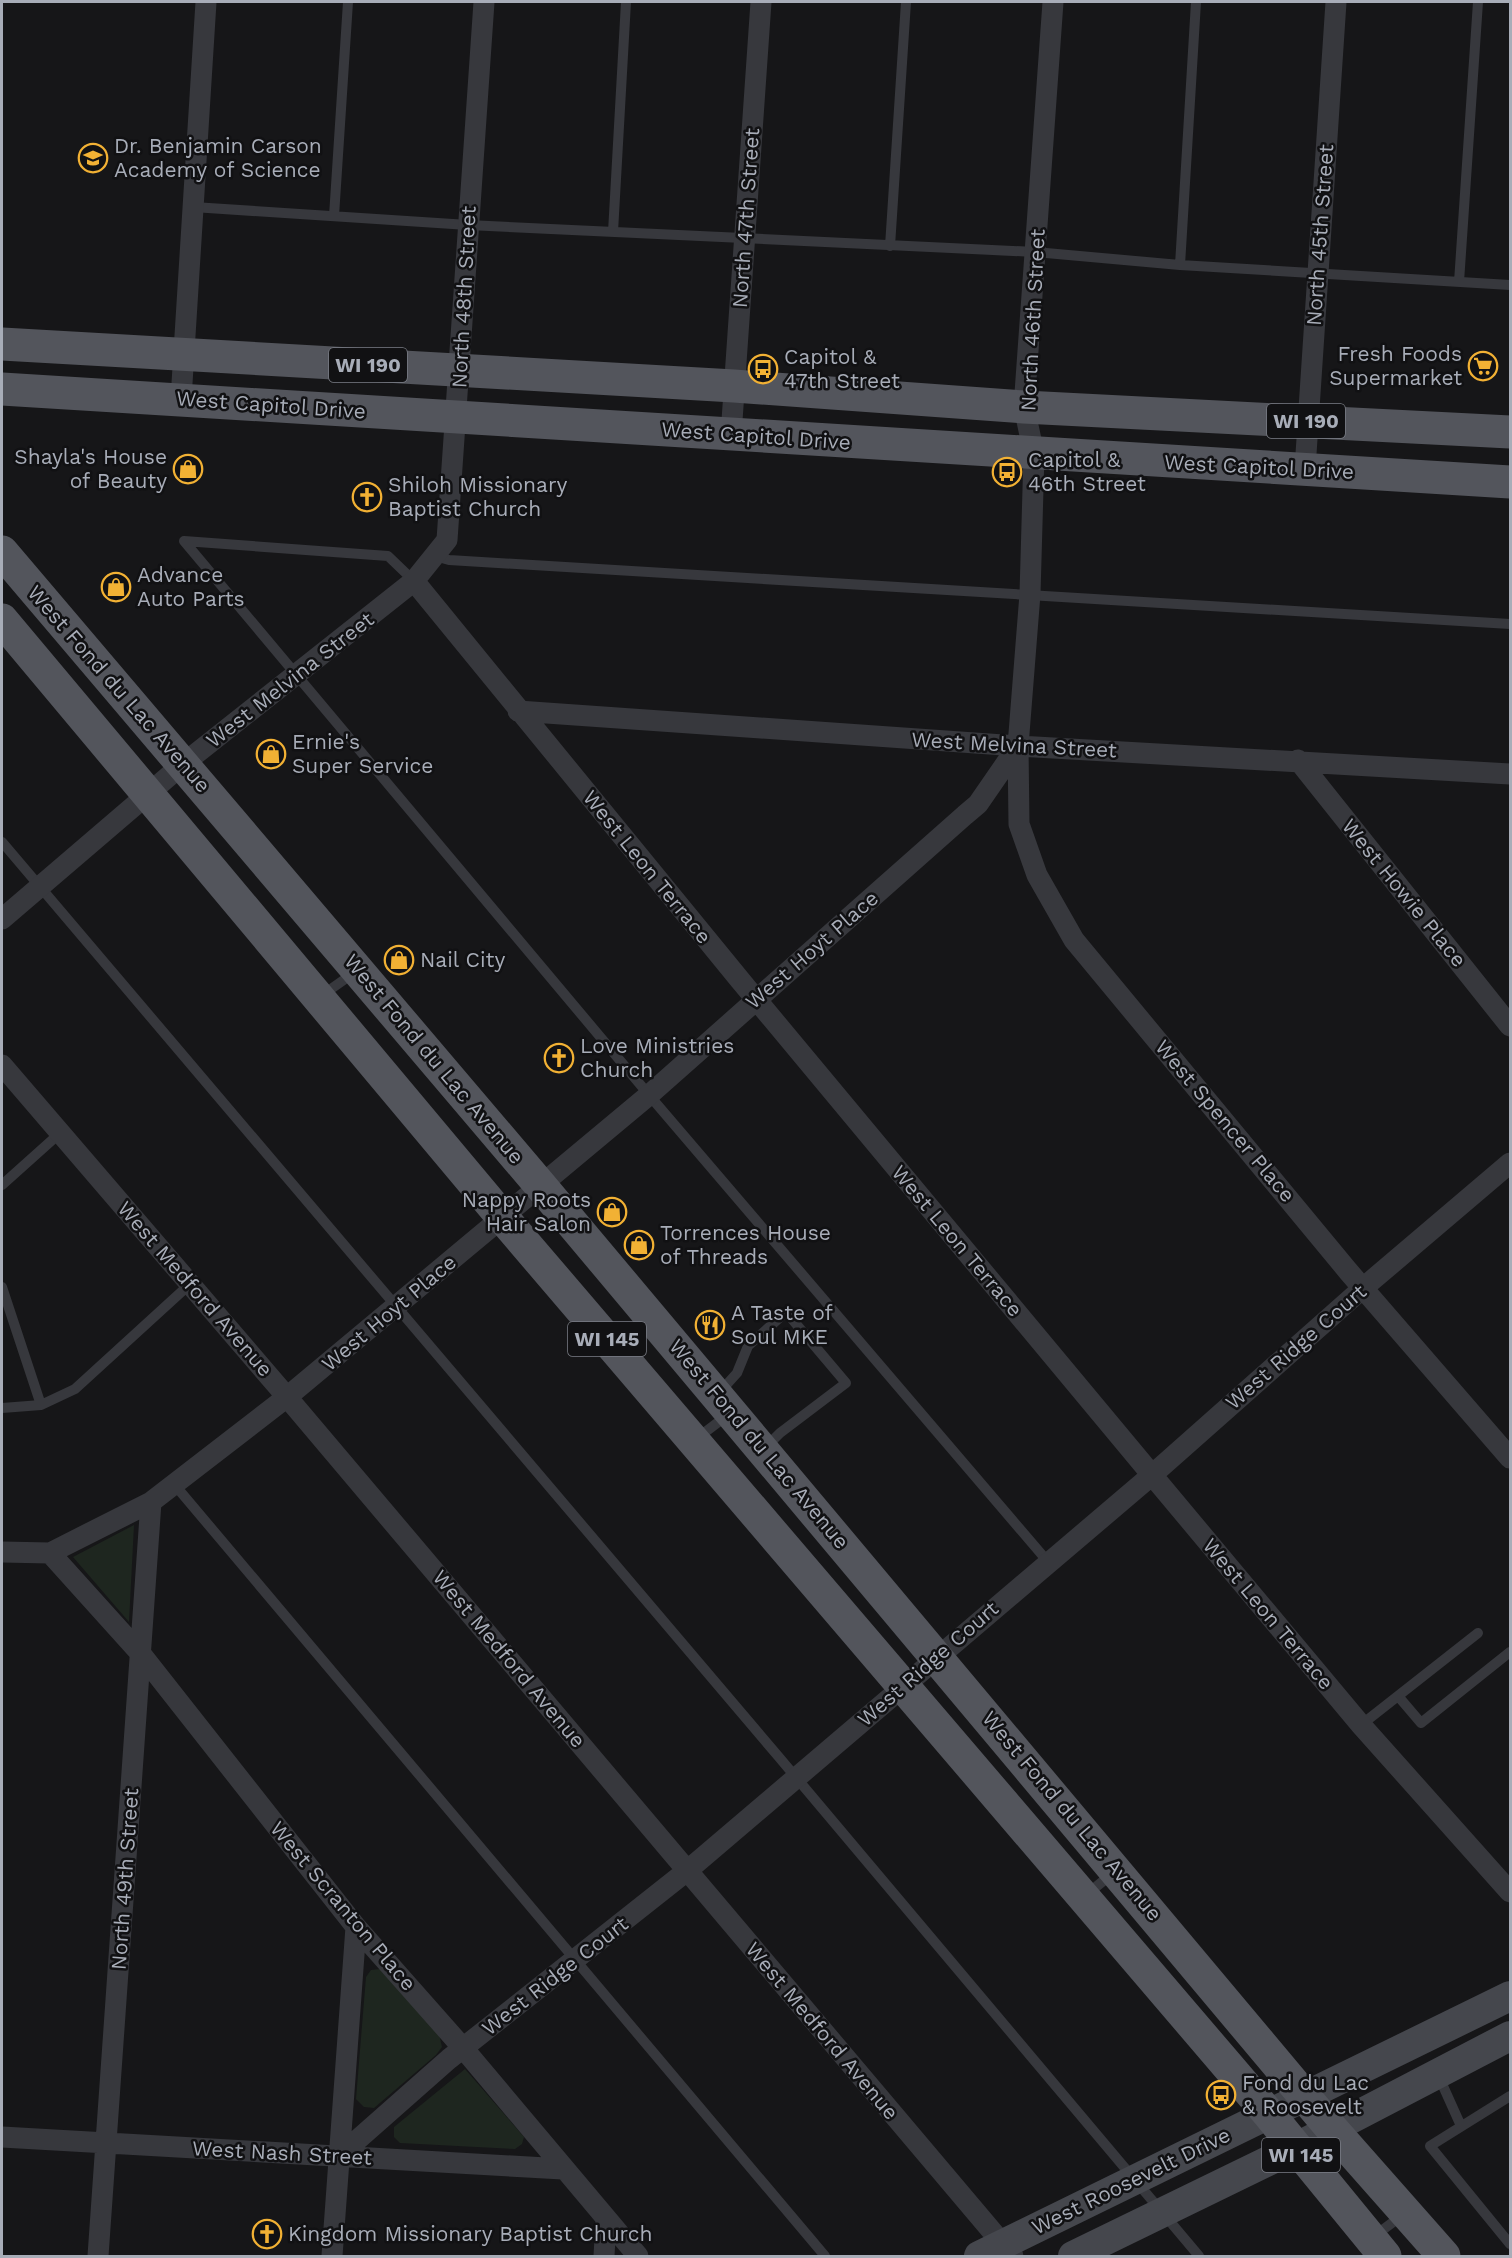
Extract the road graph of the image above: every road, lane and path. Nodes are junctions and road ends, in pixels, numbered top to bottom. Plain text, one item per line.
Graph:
1 (206, 2) edge
2 (348, 2) edge
3 (484, 2) edge
4 (626, 2) edge
5 (761, 2) edge
6 (906, 2) edge
7 (1053, 2) edge
8 (1196, 2) edge
9 (1336, 2) edge
10 (1478, 2) edge
11 (193, 207) junction
12 (334, 216) junction
13 (468, 225) junction
14 (613, 232) junction
15 (744, 239) junction
16 (890, 246) junction
17 (1035, 252) junction
18 (1180, 265) junction
19 (1318, 273) junction
20 (1459, 282) junction
21 (1510, 285) edge
22 (2, 344) edge
23 (183, 353) junction
24 (459, 371) junction
25 (734, 386) junction
26 (2, 389) edge
27 (181, 399) junction
28 (1024, 407) junction
29 (457, 418) junction
30 (1307, 421) junction
31 (1510, 432) edge
32 (731, 435) junction
33 (1034, 454) junction
34 (1305, 470) junction
35 (1510, 482) edge
36 (2, 552) edge
37 (435, 556) junction
38 (414, 582) junction
39 (1030, 594) junction
40 (2, 620) edge
41 (1510, 624) edge
42 (296, 676) junction
43 (518, 711) junction
44 (1018, 746) junction
45 (1298, 760) junction
46 (183, 764) junction
47 (1510, 774) edge
48 (147, 794) junction
49 (2, 842) edge
50 (39, 887) junction
51 (2, 919) edge
52 (358, 969) junction
53 (319, 998) junction
54 (756, 1000) junction
55 (1510, 1026) edge
56 (2, 1065) edge
57 (649, 1095) junction
58 (60, 1133) junction
59 (1510, 1163) edge
60 (2, 1185) edge
61 (540, 1185) junction
62 (503, 1218) junction
63 (190, 1284) junction
64 (2, 1287) edge
65 (1363, 1288) junction
66 (396, 1307) junction
67 (287, 1397) junction
68 (725, 1403) junction
69 (41, 1405) junction
70 (2, 1408) edge
71 (693, 1441) junction
72 (764, 1450) junction
73 (1510, 1458) edge
74 (1152, 1475) junction
75 (174, 1484) junction
76 (152, 1502) junction
77 (2, 1551) edge
78 (50, 1553) junction
79 (1048, 1563) junction
80 (1478, 1634) dead end
81 (1510, 1652) edge
82 (141, 1654) junction
83 (937, 1655) junction
84 (903, 1686) junction
85 (1398, 1696) junction
86 (1361, 1725) junction
87 (796, 1778) junction
88 (688, 1870) junction
89 (1117, 1870) junction
90 (1510, 1892) edge
91 (1084, 1897) junction
92 (356, 1927) junction
93 (576, 1959) junction
94 (1510, 1996) edge
95 (1510, 2036) edge
96 (1420, 2042) junction
97 (463, 2048) junction
98 (1438, 2074) junction
99 (1305, 2096) junction
100 (1510, 2096) edge
101 (1268, 2113) junction
102 (1461, 2126) junction
103 (1331, 2128) junction
104 (2, 2137) edge
105 (106, 2143) junction
106 (1295, 2148) junction
107 (338, 2157) junction
108 (563, 2169) junction
109 (1134, 2181) junction
110 (1161, 2212) junction
111 (1407, 2212) junction
112 (606, 2220) junction
113 (1510, 2244) edge
114 (1378, 2248) edge
115 (998, 2252) edge
116 (98, 2256) edge
117 (332, 2256) edge
118 (604, 2256) edge
119 (638, 2256) edge
120 (825, 2256) edge
121 (1073, 2256) edge
122 (1199, 2256) edge
123 (1444, 2256) edge

1 - 11 street
2 - 12 lane
3 - 13 street, North 48th Street
4 - 14 lane
5 - 15 street, North 47th Street
6 - 16 lane
7 - 17 street, North 46th Street
8 - 18 lane
9 - 19 street, North 45th Street
10 - 20 lane
11 - 12 lane
11 - 23 street
12 - 13 lane
13 - 14 lane
13 - 24 street, North 48th Street
14 - 15 lane
15 - 16 lane
15 - 25 street, North 47th Street
16 - 17 lane
17 - 18 lane
17 - 28 street, North 46th Street
18 - 19 lane
19 - 20 lane
19 - 30 street, North 45th Street
20 - 21 lane
22 - 23 main road, WI 190
23 - 24 main road, WI 190
23 - 27 street
24 - 25 main road, WI 190
24 - 29 street, North 48th Street
25 - 28 main road, WI 190
25 - 32 street, North 47th Street
26 - 27 main road, West Capitol Drive / WI 190
27 - 29 main road, West Capitol Drive / WI 190
28 - 30 main road, WI 190
28 - 33 street, North 46th Street
29 - 32 main road, West Capitol Drive / WI 190
29 - 37 street, North 48th Street
30 - 31 main road, WI 190
30 - 34 street, North 45th Street
32 - 33 main road, West Capitol Drive / WI 190
33 - 34 main road, West Capitol Drive / WI 190
33 - 39 street, North 46th Street
34 - 35 main road, West Capitol Drive / WI 190
36 - 46 main road, West Fond du Lac Avenue / WI 145
37 - 38 street, North 48th Street
37 - 39 lane
38 - 42 street, West Melvina Street
38 - 42 lane
38 - 43 street, West Leon Terrace
39 - 41 lane
39 - 44 street, North 46th Street
40 - 48 main road, West Fond du Lac Avenue / WI 145
42 - 46 street, West Melvina Street
42 - 57 lane
43 - 44 street, West Melvina Street
43 - 54 street, West Leon Terrace
44 - 45 street, West Melvina Street
44 - 54 street, West Hoyt Place
44 - 65 street, West Spencer Place
45 - 47 street, West Melvina Street
45 - 55 street, West Howie Place
46 - 48 street, West Melvina Street
46 - 52 main road, West Fond du Lac Avenue / WI 145
48 - 50 street, West Melvina Street
48 - 53 main road, West Fond du Lac Avenue / WI 145
49 - 50 lane
50 - 51 street, West Melvina Street
50 - 66 lane
52 - 53 lane
52 - 61 main road, West Fond du Lac Avenue / WI 145
53 - 62 main road, West Fond du Lac Avenue / WI 145
54 - 57 street, West Hoyt Place
54 - 74 street, West Leon Terrace
56 - 58 street, West Medford Avenue
57 - 61 street, West Hoyt Place
57 - 79 lane
58 - 60 lane
58 - 63 street, West Medford Avenue
59 - 65 street, West Ridge Court
61 - 62 street, West Hoyt Place
61 - 68 main road, West Fond du Lac Avenue / WI 145
62 - 66 street, West Hoyt Place
62 - 71 main road, West Fond du Lac Avenue / WI 145
63 - 67 street, West Medford Avenue
63 - 69 lane
64 - 69 lane
65 - 73 street, West Spencer Place
65 - 74 street, West Ridge Court
66 - 67 street, West Hoyt Place
66 - 87 lane
67 - 75 street, West Hoyt Place
67 - 88 street, West Medford Avenue
68 - 71 lane
68 - 72 main road, West Fond du Lac Avenue / WI 145
68 - 72 lane
69 - 70 lane
71 - 84 main road, West Fond du Lac Avenue / WI 145
72 - 83 main road, West Fond du Lac Avenue / WI 145
74 - 79 street, West Ridge Court
74 - 86 street, West Leon Terrace
75 - 76 street, West Hoyt Place
75 - 93 lane
76 - 78 street, West Hoyt Place
76 - 82 street, North 49th Street
77 - 78 street
78 - 82 street, West Scranton Place
79 - 83 street, West Ridge Court
80 - 85 lane
81 - 85 lane
82 - 92 street, West Scranton Place
82 - 105 street, North 49th Street
83 - 84 street, West Ridge Court
83 - 89 main road, West Fond du Lac Avenue / WI 145
84 - 87 street, West Ridge Court
84 - 91 main road, West Fond du Lac Avenue / WI 145
85 - 86 lane
86 - 90 street, West Leon Terrace
87 - 88 street, West Ridge Court
87 - 109 lane
88 - 93 street, West Ridge Court
88 - 115 street, West Medford Avenue
89 - 91 lane
89 - 99 main road, West Fond du Lac Avenue / WI 145
91 - 101 main road, West Fond du Lac Avenue / WI 145
92 - 97 street, West Scranton Place
92 - 107 street
93 - 97 street, West Ridge Court
93 - 120 lane
94 - 96 street, West Roosevelt Drive
95 - 98 street, West Roosevelt Drive
96 - 98 street
96 - 99 street, West Roosevelt Drive
97 - 107 street, West Ridge Court
97 - 108 street, West Scranton Place
98 - 102 lane
98 - 103 street, West Roosevelt Drive
99 - 101 street, West Roosevelt Drive
99 - 103 main road, West Fond du Lac Avenue / WI 145
100 - 102 lane
101 - 106 main road, West Fond du Lac Avenue / WI 145
101 - 109 street, West Roosevelt Drive
102 - 113 lane
103 - 106 street, West Roosevelt Drive
103 - 111 main road, West Fond du Lac Avenue / WI 145
104 - 105 street, West Nash Street
105 - 107 street, West Nash Street
105 - 116 street, North 49th Street
106 - 110 street, West Roosevelt Drive
106 - 114 main road, West Fond du Lac Avenue / WI 145
107 - 108 street, West Nash Street
107 - 117 street
108 - 112 street, West Scranton Place
109 - 110 lane
109 - 115 street, West Roosevelt Drive
110 - 121 street, West Roosevelt Drive
110 - 122 lane
111 - 114 lane
111 - 123 main road, West Fond du Lac Avenue / WI 145
112 - 118 street
112 - 119 street, West Scranton Place

